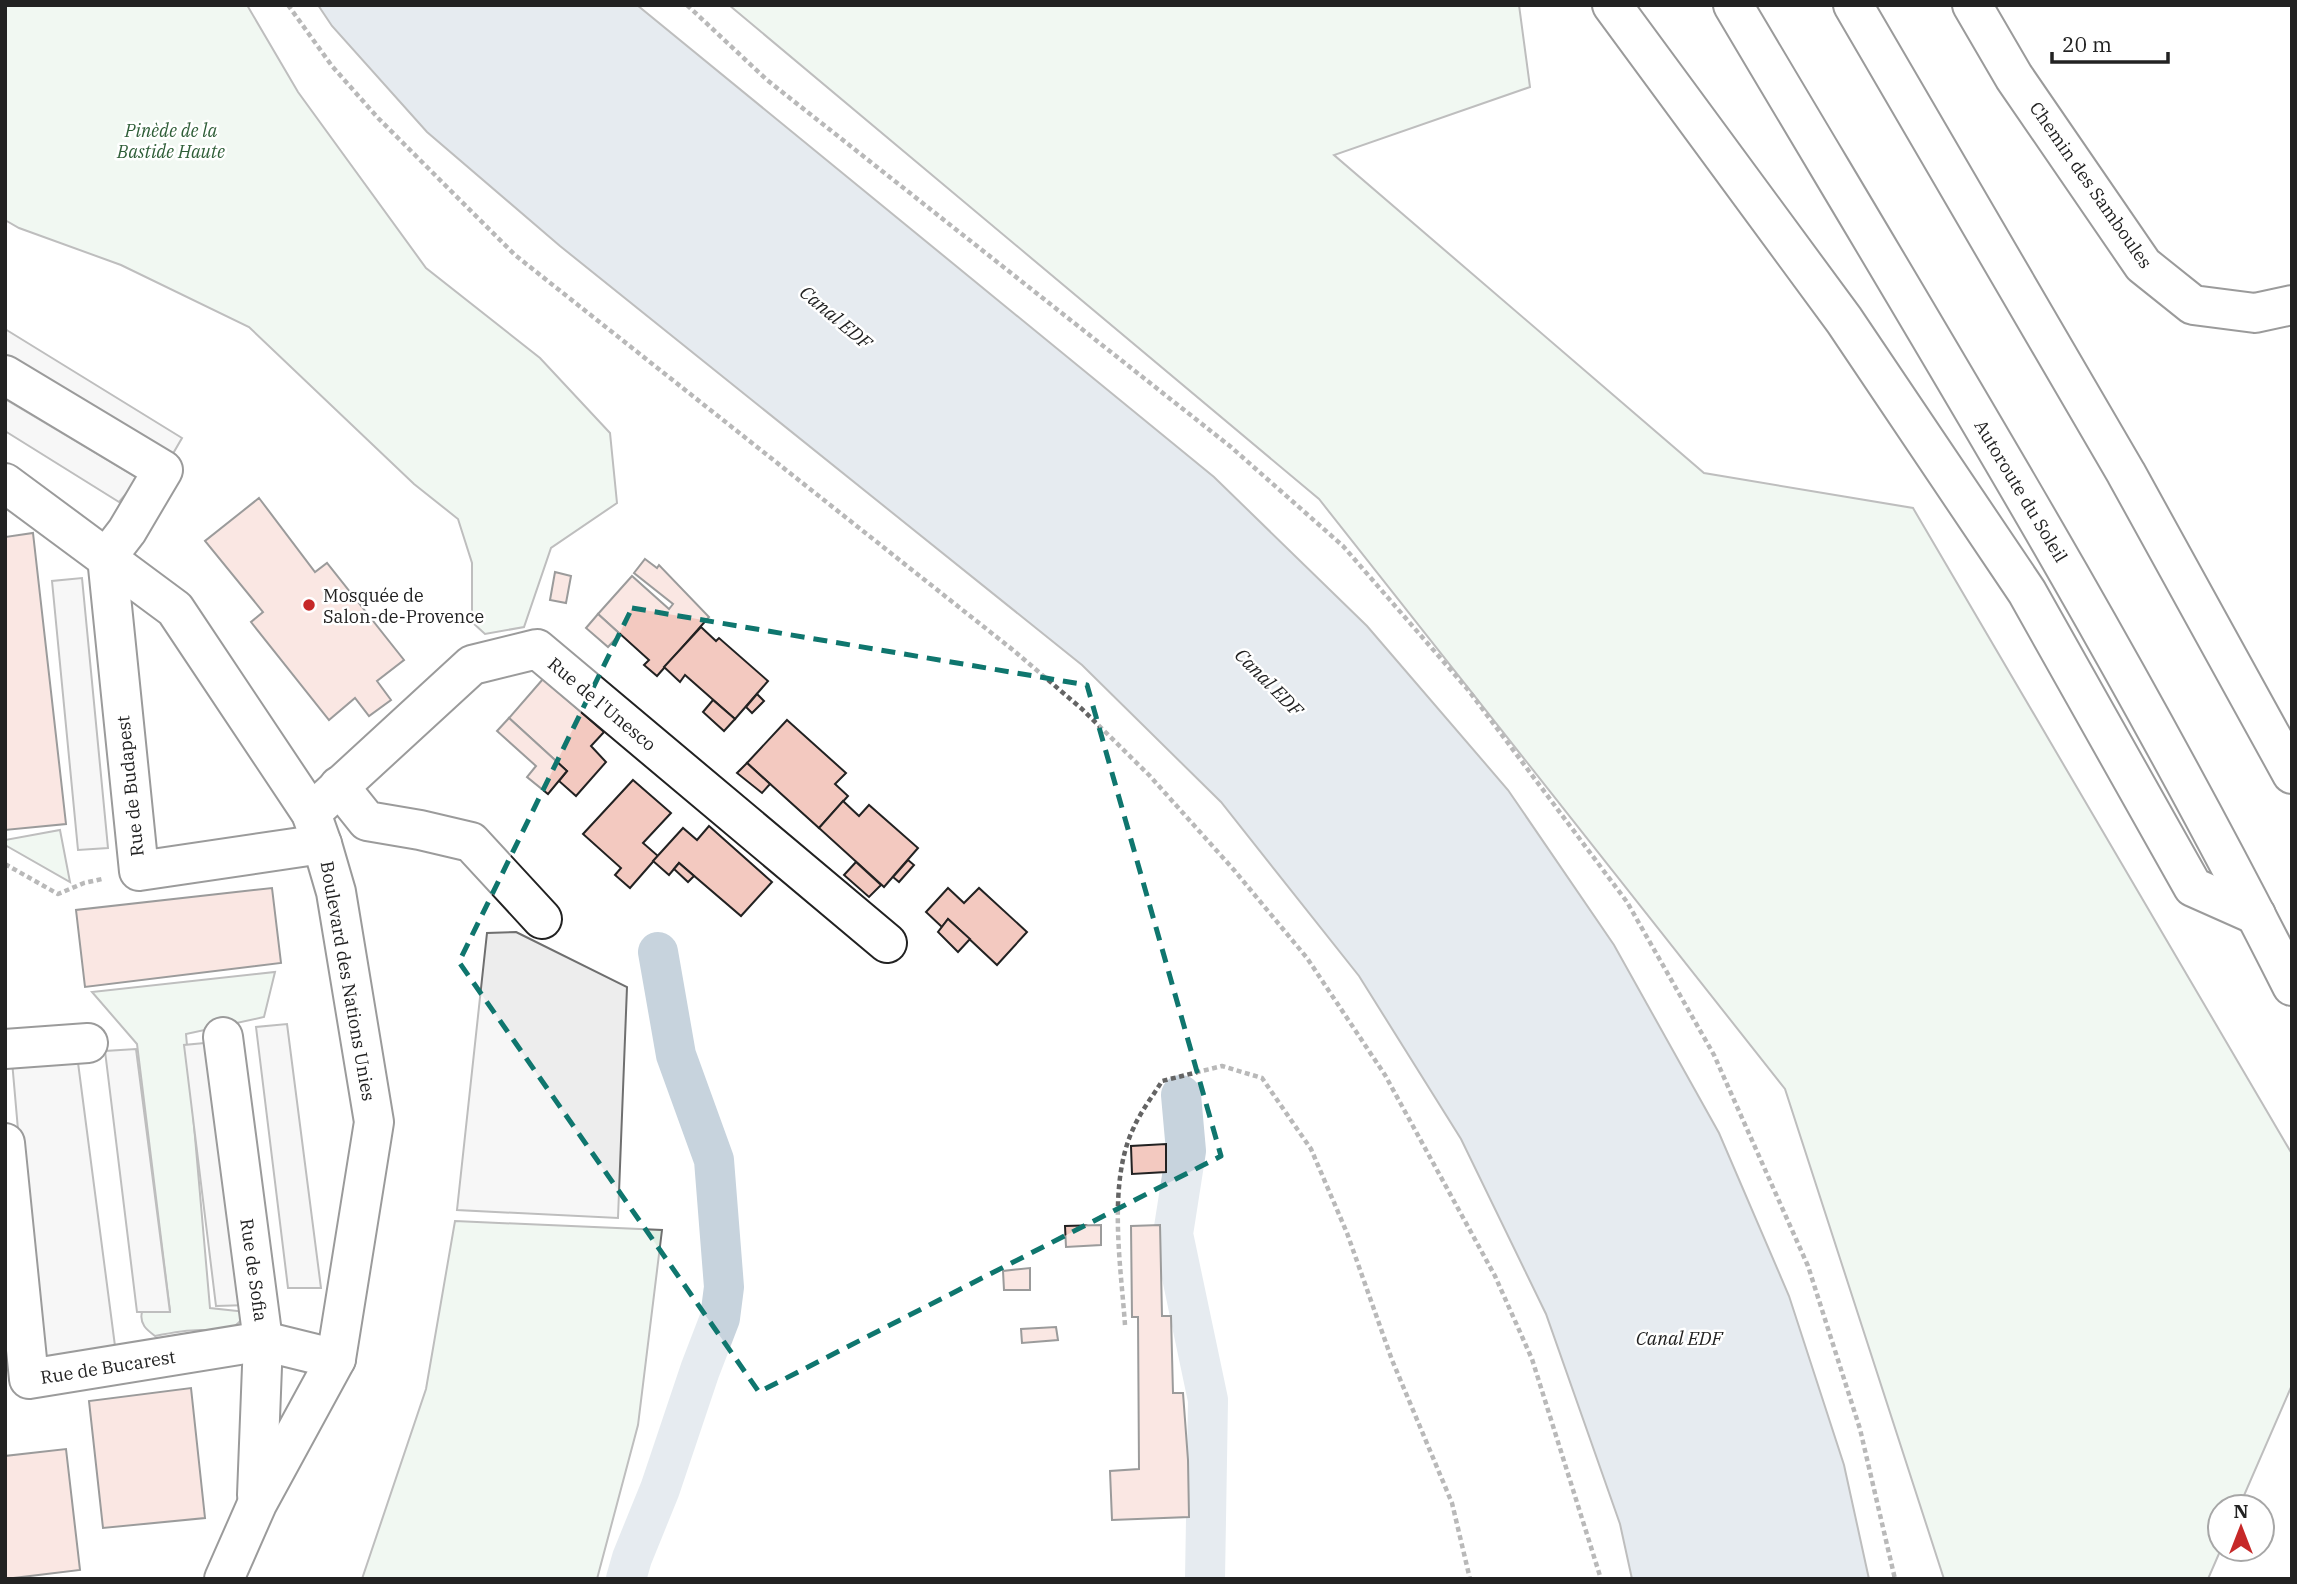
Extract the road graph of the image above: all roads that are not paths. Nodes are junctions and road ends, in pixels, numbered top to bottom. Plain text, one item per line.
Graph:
1 (1612, 5) edge
2 (1733, 5) edge
3 (1853, 5) edge
4 (1972, 5) edge
5 (2292, 305) edge
6 (5, 375) edge
7 (5, 483) edge
8 (107, 557) junction
9 (2292, 774) edge
10 (339, 786) junction
11 (316, 829) junction
12 (2256, 915) junction
13 (542, 919) dead end
14 (887, 943) dead end
15 (2292, 986) edge
16 (223, 1037) dead end
17 (88, 1043) dead end
18 (5, 1049) edge
19 (5, 1143) edge
20 (263, 1341) junction
21 (335, 1359) junction
22 (257, 1504) junction
23 (224, 1579) edge

1 - 12 main road
2 - 12 main road, Autoroute du Soleil
3 - 9 main road
4 - 5 main road, Chemin des Samboules
6 - 8 main road
7 - 8 main road, Boulevard des Nations Unies
8 - 11 main road, Boulevard des Nations Unies
8 - 11 main road, Rue de Budapest
10 - 11 main road, Rue de l'Unesco
10 - 13 main road
10 - 14 main road, Rue de l'Unesco
11 - 21 main road, Boulevard des Nations Unies
12 - 15 main road, Autoroute du Soleil
16 - 20 main road, Rue de Sofia
17 - 18 main road
19 - 20 main road, Rue de Bucarest
20 - 21 main road, Rue de Bucarest
20 - 22 main road, Rue de Sofia
21 - 22 main road, Boulevard des Nations Unies
22 - 23 main road, Boulevard des Nations Unies

